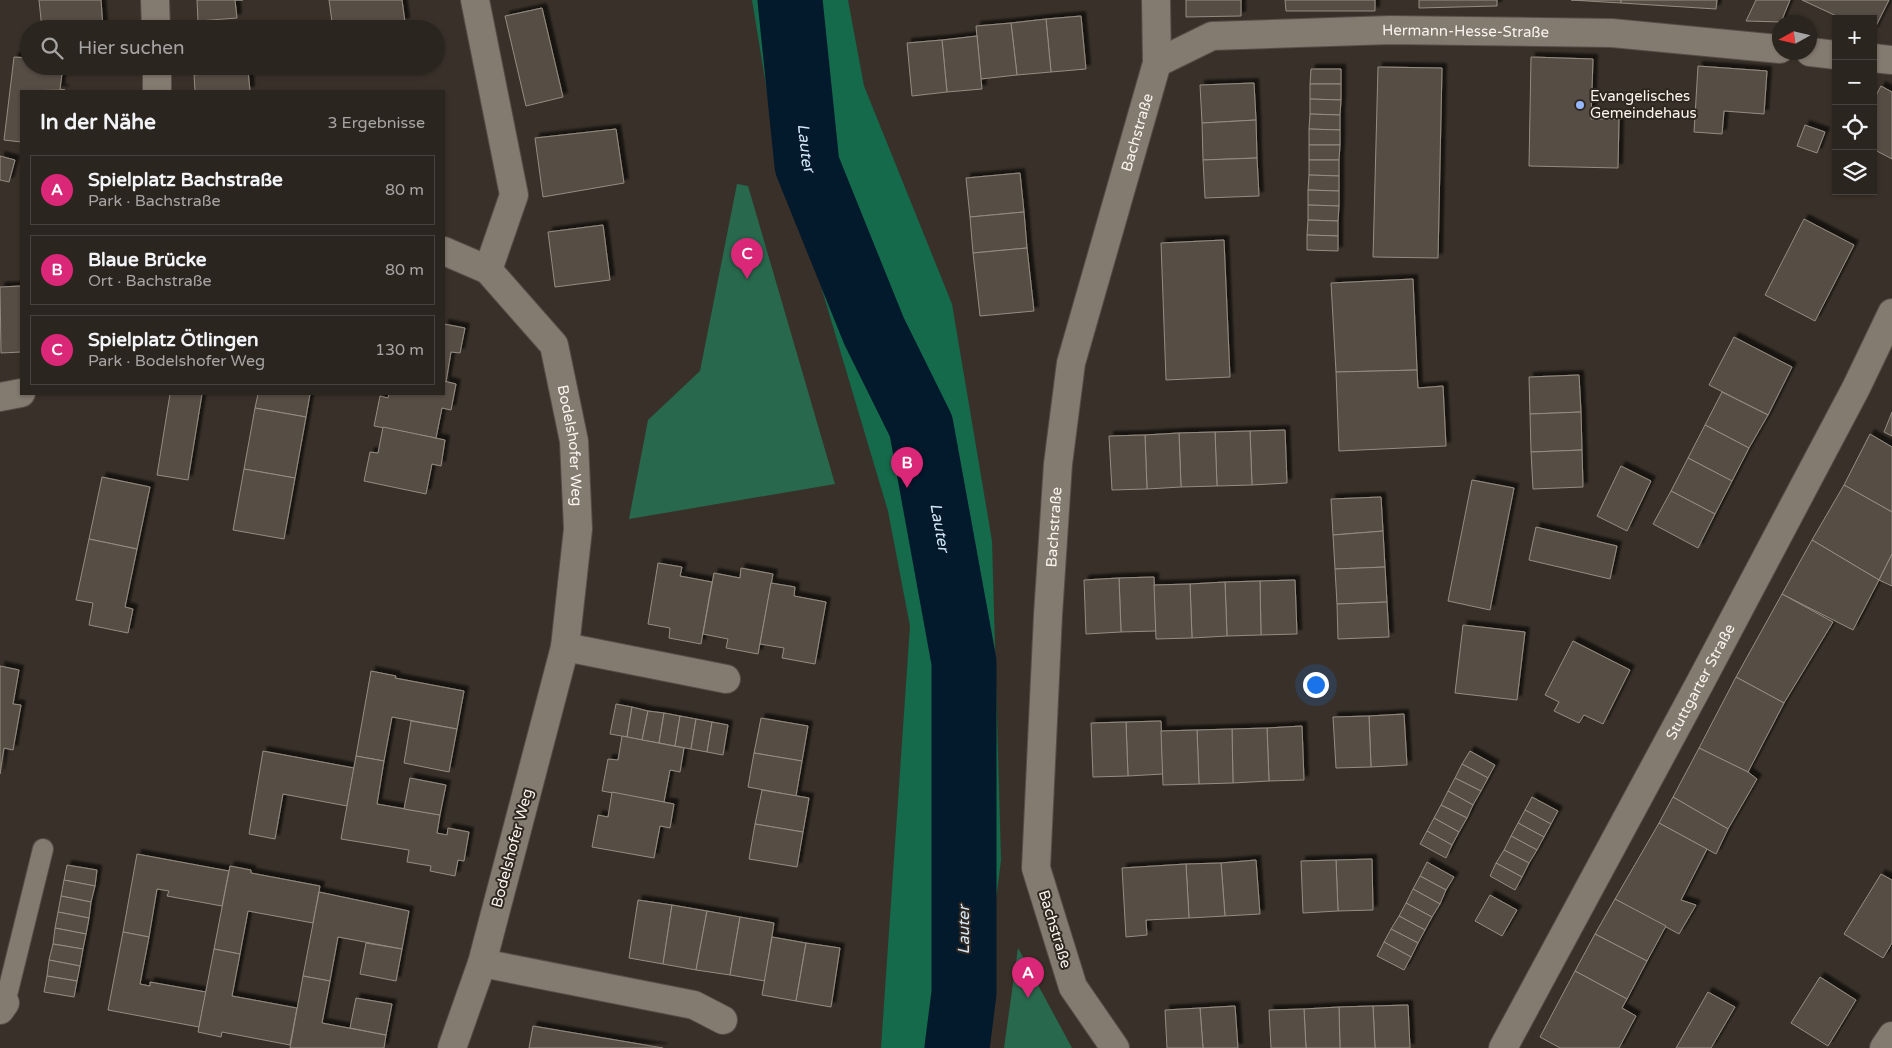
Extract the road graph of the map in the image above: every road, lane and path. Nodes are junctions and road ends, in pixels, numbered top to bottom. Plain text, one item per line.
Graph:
1 (155, 0) edge
2 (475, 0) edge
3 (1156, 0) edge
4 (156, 20) edge
5 (1772, 48) edge
6 (1817, 53) edge
7 (1832, 55) edge
8 (1877, 58) edge
9 (1892, 60) edge
10 (1157, 63) junction
11 (157, 75) edge
12 (157, 90) edge
13 (445, 251) edge
14 (488, 270) junction
15 (1892, 313) edge
16 (20, 393) edge
17 (0, 396) edge
18 (565, 647) junction
19 (726, 679) dead end
20 (43, 848) dead end
21 (482, 963) junction
22 (2, 1007) edge
23 (723, 1020) dead end
24 (1892, 1036) edge
25 (452, 1048) edge
26 (1115, 1048) edge
27 (1503, 1048) edge
28 (1884, 1048) edge

1 - 4 street
2 - 14 street
3 - 10 street, Bachstraße
5 - 10 street, Hermann-Hesse-Straße
6 - 7 street
8 - 9 street
10 - 26 street, Bachstraße
11 - 12 street
13 - 14 street, Bodelshofer Weg
14 - 18 street, Bodelshofer Weg
15 - 27 street, Stuttgarter Straße
16 - 17 street
18 - 19 street
18 - 21 street, Bodelshofer Weg
20 - 22 lane
21 - 23 street
21 - 25 street, Bodelshofer Weg
24 - 28 street

